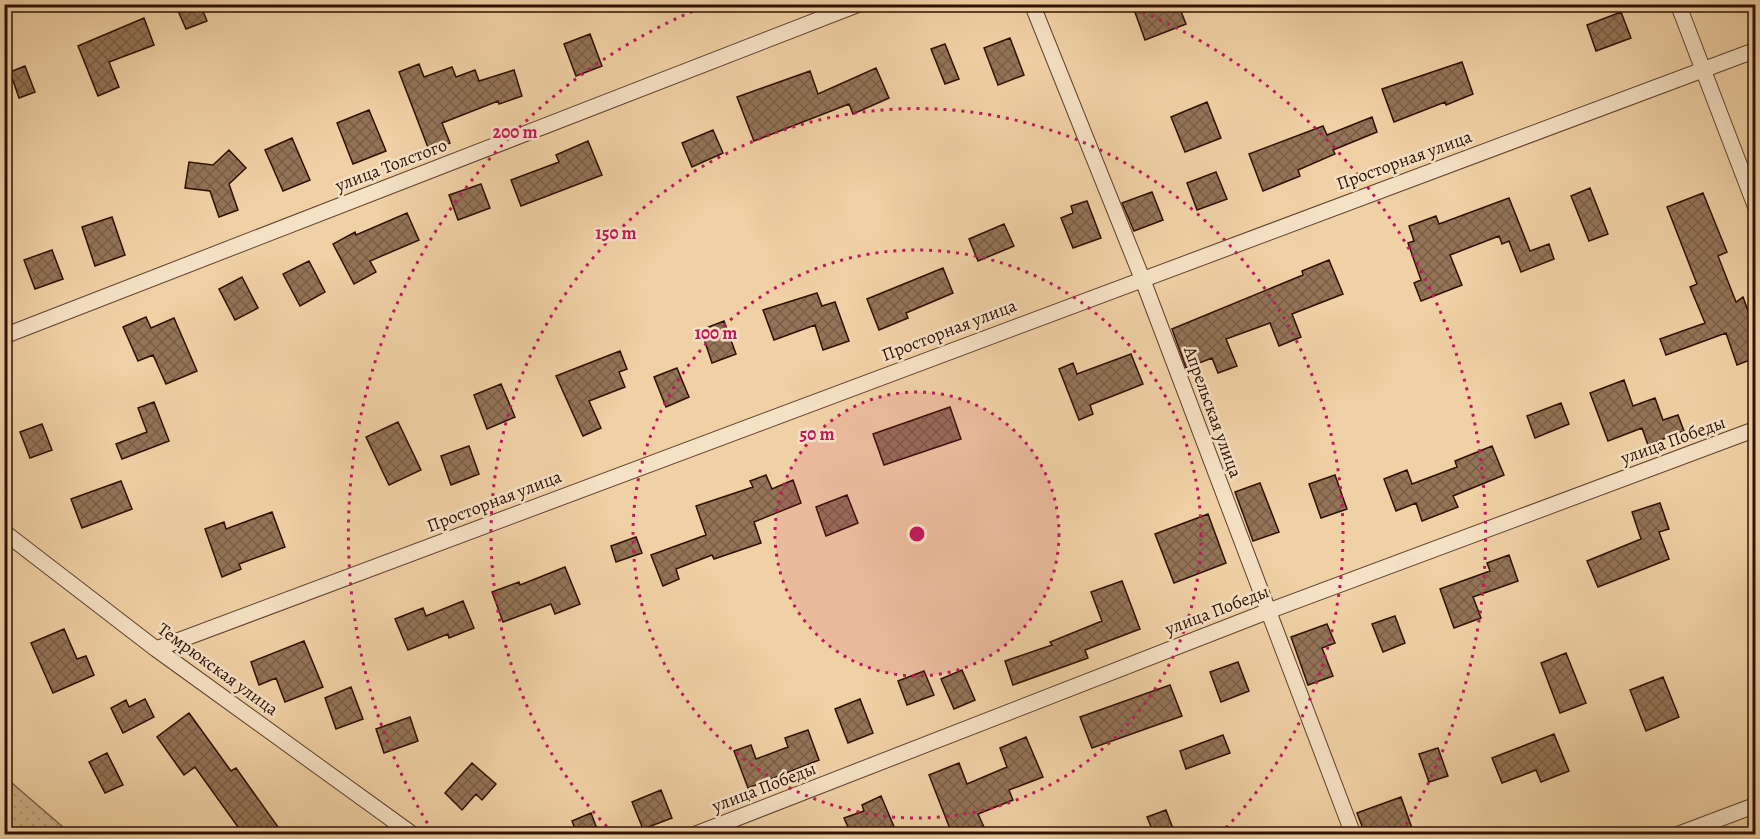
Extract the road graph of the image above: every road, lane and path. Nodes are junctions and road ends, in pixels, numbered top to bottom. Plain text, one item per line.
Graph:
1 (859, 4) edge
2 (1032, 4) edge
3 (1678, 4) edge
4 (1755, 50) edge
5 (1704, 70) junction
6 (1755, 208) edge
7 (1142, 278) junction
8 (4, 336) edge
9 (1755, 429) edge
10 (4, 532) edge
11 (1266, 612) junction
12 (156, 649) junction
13 (1755, 805) edge
14 (412, 834) edge
15 (696, 834) edge
16 (1353, 834) edge
17 (1679, 834) edge

1 - 8 street, улица Толстого
2 - 7 street, Апрельская улица
3 - 5 street
4 - 5 street, Просторная улица
5 - 6 street
5 - 7 street, Просторная улица
7 - 11 street, Апрельская улица
7 - 12 street, Просторная улица
9 - 11 street, улица Победы
10 - 12 street, Темрюкская улица
11 - 15 street, улица Победы
11 - 16 street, Апрельская улица
12 - 14 street, Темрюкская улица
13 - 17 street

